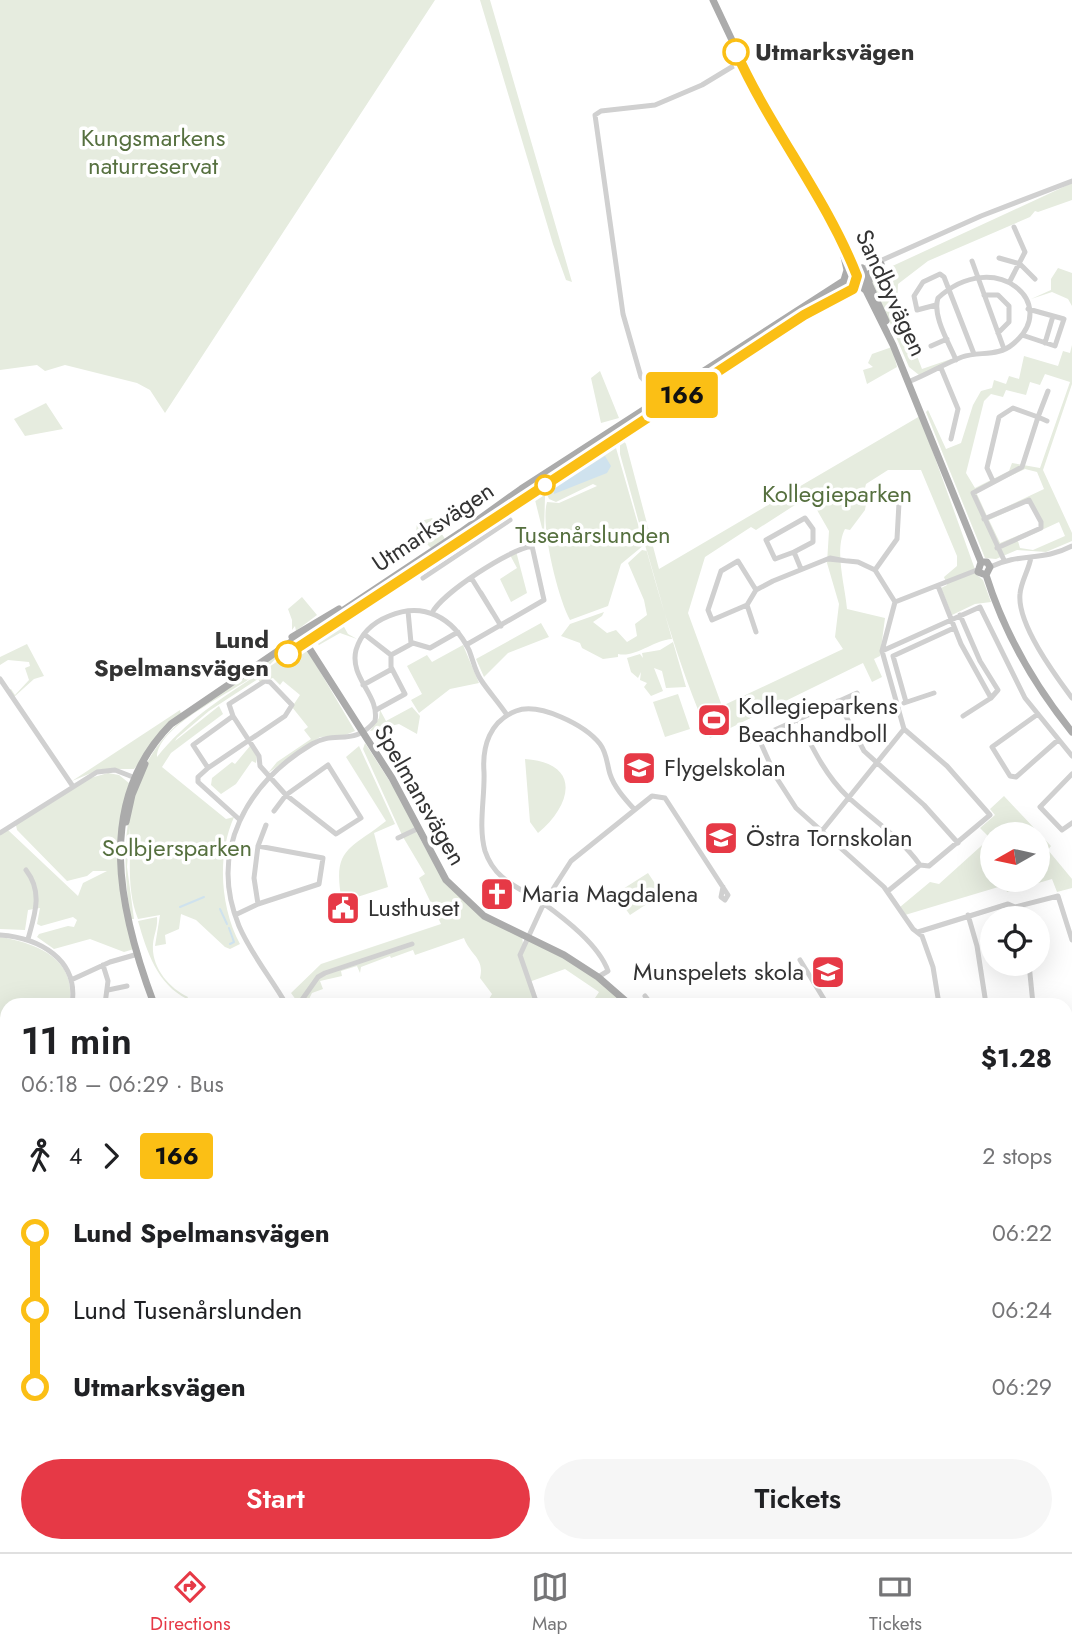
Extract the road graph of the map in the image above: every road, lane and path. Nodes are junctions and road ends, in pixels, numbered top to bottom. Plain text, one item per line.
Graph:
1 (713, 0) edge
2 (740, 62) junction
3 (1072, 181) edge
4 (816, 190) junction
5 (825, 209) junction
6 (1014, 227) dead end
7 (923, 241) junction
8 (999, 258) dead end
9 (972, 261) dead end
10 (881, 264) junction
11 (1020, 264) junction
12 (861, 272) junction
13 (978, 278) junction
14 (1035, 279) dead end
15 (844, 280) junction
16 (1010, 281) junction
17 (869, 283) junction
18 (949, 291) junction
19 (984, 295) junction
20 (825, 296) junction
21 (936, 305) junction
22 (805, 307) junction
23 (1028, 309) junction
24 (876, 310) junction
25 (1053, 316) junction
26 (998, 333) junction
27 (1022, 335) junction
28 (947, 339) junction
29 (1045, 343) junction
30 (931, 346) dead end
31 (1004, 349) junction
32 (974, 354) junction
33 (956, 360) junction
34 (941, 368) junction
35 (909, 382) junction
36 (1048, 391) dead end
37 (663, 400) junction
38 (1038, 417) junction
39 (1047, 421) dead end
40 (951, 439) dead end
41 (993, 481) junction
42 (899, 503) dead end
43 (984, 519) junction
44 (510, 520) dead end
45 (1072, 546) edge
46 (997, 548) junction
47 (794, 552) junction
48 (1031, 557) junction
49 (1004, 561) junction
50 (979, 566) junction
51 (990, 567) junction
52 (801, 569) junction
53 (875, 570) junction
54 (986, 575) junction
55 (423, 578) dead end
56 (472, 579) junction
57 (938, 586) junction
58 (756, 590) junction
59 (364, 597) junction
60 (895, 603) junction
61 (747, 605) junction
62 (408, 611) junction
63 (432, 613) junction
64 (960, 615) junction
65 (950, 619) junction
66 (501, 626) junction
67 (954, 628) junction
68 (458, 632) junction
69 (756, 632) dead end
70 (364, 634) junction
71 (302, 637) junction
72 (411, 643) junction
73 (466, 645) junction
74 (882, 651) junction
75 (391, 655) junction
76 (392, 669) junction
77 (0, 679) edge
78 (363, 685) junction
79 (857, 693) dead end
80 (934, 693) dead end
81 (991, 698) junction
82 (1072, 698) edge
83 (838, 701) junction
84 (906, 702) junction
85 (898, 705) junction
86 (376, 710) junction
87 (1038, 714) junction
88 (507, 715) junction
89 (233, 716) junction
90 (963, 716) dead end
91 (798, 719) junction
92 (904, 729) junction
93 (362, 732) junction
94 (1072, 732) edge
95 (758, 737) junction
96 (248, 739) junction
97 (1058, 740) junction
98 (750, 741) dead end
99 (1072, 756) edge
100 (875, 764) junction
101 (208, 768) junction
102 (1072, 774) edge
103 (269, 776) junction
104 (135, 778) junction
105 (72, 785) junction
106 (286, 794) junction
107 (848, 797) junction
108 (634, 809) junction
109 (274, 811) dead end
110 (240, 820) junction
111 (1072, 823) edge
112 (266, 825) dead end
113 (417, 829) junction
114 (821, 832) junction
115 (0, 833) edge
116 (398, 838) dead end
117 (958, 843) junction
118 (258, 846) junction
119 (920, 865) junction
120 (26, 870) dead end
121 (723, 887) dead end
122 (888, 891) junction
123 (544, 903) junction
124 (258, 904) junction
125 (1019, 906) edge
126 (980, 912) edge
127 (235, 915) junction
128 (968, 915) junction
129 (918, 932) junction
130 (0, 935) edge
131 (528, 936) junction
132 (28, 939) junction
133 (1072, 940) edge
134 (412, 944) dead end
135 (138, 954) junction
136 (800, 960) dead end
137 (103, 965) junction
138 (1030, 976) edge
139 (598, 977) junction
140 (71, 980) junction
141 (127, 986) dead end
142 (108, 990) junction
143 (72, 998) edge
144 (106, 998) edge
145 (150, 998) edge
146 (284, 998) edge
147 (303, 998) edge
148 (535, 998) edge
149 (622, 998) edge
150 (823, 998) edge
151 (938, 998) edge
152 (985, 998) edge
153 (1032, 998) edge

1 - 2 main road, Sandbyvägen
2 - 4 main road, Sandbyvägen
2 - 37 street
3 - 7 street, Utmarksvägen
4 - 5 main road, Sandbyvägen
4 - 12 main road, Sandbyvägen
5 - 12 main road, Sandbyvägen
5 - 15 main road
6 - 11 street
7 - 10 street, Utmarksvägen
7 - 12 street, Utmarksvägen
8 - 11 street
9 - 13 street
10 - 12 street, Utmarksvägen
10 - 17 main road
11 - 14 street
11 - 16 street
12 - 15 main road, Utmarksvägen
12 - 17 main road, Sandbyvägen
12 - 20 main road, Utmarksvägen
12 - 24 main road, Sandbyvägen
13 - 16 street
13 - 18 street
13 - 19 street
15 - 22 main road, Utmarksvägen
16 - 23 street
17 - 35 main road, Sandbyvägen
18 - 21 street
18 - 21 street
18 - 32 street
19 - 26 street
19 - 26 street
20 - 22 main road, Utmarksvägen
20 - 24 main road
21 - 28 street
22 - 37 main road, Utmarksvägen
23 - 25 street
23 - 27 street
24 - 35 main road, Sandbyvägen
25 - 29 street
25 - 29 street
26 - 31 street
27 - 29 street
27 - 31 street
28 - 30 street
28 - 33 street
31 - 32 street
32 - 33 street
33 - 34 street
34 - 35 street
34 - 40 street
35 - 50 main road, Sandbyvägen
36 - 38 street
37 - 59 main road, Utmarksvägen
38 - 39 street
38 - 41 street
38 - 41 street
41 - 43 street
42 - 53 street
43 - 46 street
43 - 46 street
44 - 55 street
45 - 48 street
46 - 49 street
47 - 47 street
47 - 52 street
48 - 49 street
48 - 82 street
49 - 51 street
50 - 51 main road
50 - 54 main road
50 - 57 street
51 - 54 main road
52 - 53 street
52 - 58 street
53 - 60 street
54 - 94 main road
56 - 63 street
56 - 66 street
56 - 66 street
57 - 60 street
57 - 65 street
58 - 61 street
58 - 61 street
59 - 71 main road, Utmarksvägen
59 - 71 main road, Utmarksvägen
60 - 74 street
61 - 69 street
62 - 63 street
62 - 70 street
62 - 72 street
63 - 68 street
64 - 65 street
64 - 81 street
64 - 87 street
65 - 67 street
65 - 74 street
66 - 73 street
67 - 81 street
67 - 84 street
68 - 72 street
68 - 73 street
70 - 75 street
70 - 78 street
71 - 93 main road, Spelmansvägen
71 - 104 main road, Utmarksvägen
72 - 75 street
73 - 88 street
74 - 85 street
75 - 76 street
76 - 78 street
76 - 86 street
77 - 105 street
78 - 86 street
79 - 83 street
80 - 84 street
81 - 90 street
83 - 91 street
83 - 100 street
84 - 85 street
85 - 92 street
86 - 93 street
87 - 97 street
87 - 97 street
88 - 108 street
88 - 123 street
89 - 96 street
89 - 96 street
89 - 101 street
91 - 95 street
91 - 107 street
92 - 100 street
92 - 117 street
93 - 103 street
93 - 113 main road, Spelmansvägen
95 - 98 street
95 - 114 street
96 - 101 street
96 - 103 street
97 - 99 street
100 - 107 street
100 - 117 street
101 - 110 street
102 - 111 street
103 - 106 street
103 - 110 street
104 - 105 street
104 - 135 main road, Utmarksvägen
105 - 115 street
106 - 106 street
106 - 109 street
107 - 114 street
107 - 119 street
108 - 121 street
108 - 123 street
110 - 127 street
112 - 118 street
113 - 116 street
113 - 131 main road, Spelmansvägen
114 - 122 street
117 - 119 street
118 - 124 street
118 - 124 street
119 - 122 street
120 - 132 street
122 - 129 street
123 - 131 street
123 - 139 street
124 - 127 street
125 - 133 street
126 - 128 street
127 - 146 street
128 - 129 street
128 - 152 street
129 - 151 street
130 - 132 street
131 - 139 main road, Spelmansvägen
131 - 148 street
132 - 140 street
134 - 147 street
135 - 137 street
135 - 145 main road, Utmarksvägen
136 - 150 street
137 - 140 street
137 - 142 street
138 - 153 street
139 - 149 main road, Spelmansvägen
140 - 143 street
141 - 142 street
142 - 144 street

